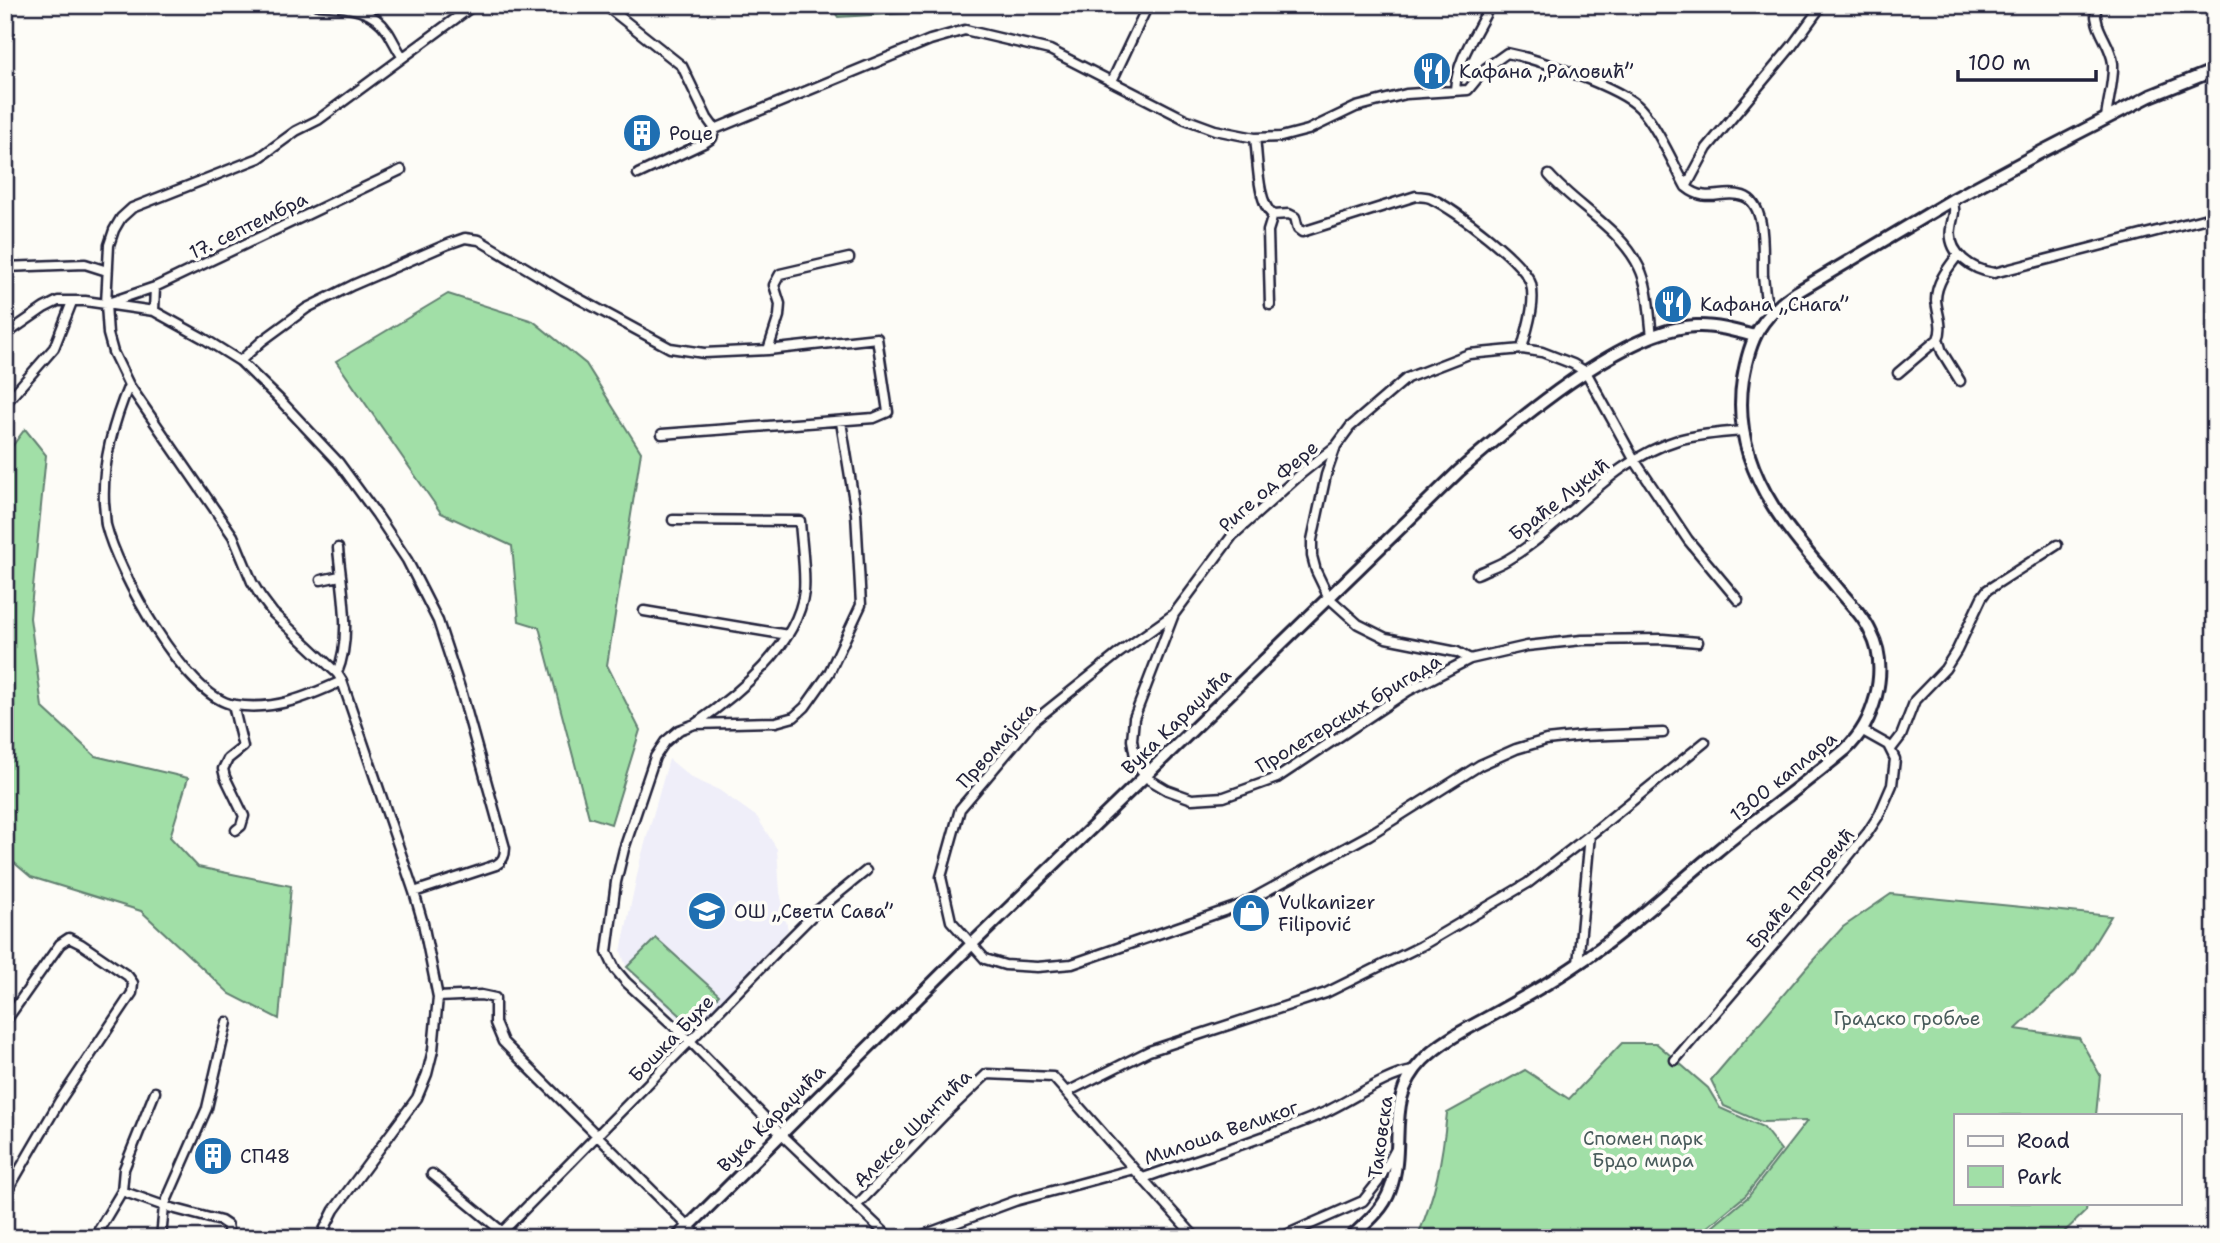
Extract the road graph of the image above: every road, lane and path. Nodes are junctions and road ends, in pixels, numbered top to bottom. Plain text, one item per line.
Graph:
1 (318, 5) edge
2 (474, 5) edge
3 (606, 5) edge
4 (1148, 5) edge
5 (1490, 5) edge
6 (1822, 5) edge
7 (2096, 5) edge
8 (402, 57) junction
9 (2215, 70) edge
10 (1112, 81) junction
11 (1455, 90) junction
12 (2106, 118) junction
13 (715, 129) junction
14 (1255, 138) junction
15 (401, 170) dead end
16 (638, 174) dead end
17 (1549, 175) dead end
18 (1686, 187) junction
19 (1952, 200) junction
20 (1273, 215) junction
21 (2215, 216) edge
22 (1958, 255) junction
23 (849, 258) dead end
24 (5, 267) edge
25 (107, 271) junction
26 (155, 287) junction
27 (72, 302) junction
28 (106, 304) junction
29 (1270, 305) dead end
30 (154, 312) junction
31 (1769, 313) junction
32 (5, 335) edge
33 (1652, 336) junction
34 (1754, 336) junction
35 (1938, 339) junction
36 (1522, 349) junction
37 (768, 350) junction
38 (240, 361) junction
39 (1586, 372) junction
40 (1898, 373) dead end
41 (1959, 381) dead end
42 (129, 385) junction
43 (5, 404) edge
44 (841, 422) junction
45 (1742, 431) junction
46 (662, 434) dead end
47 (1336, 446) junction
48 (1635, 461) junction
49 (673, 520) dead end
50 (2057, 545) dead end
51 (338, 548) dead end
52 (1477, 574) dead end
53 (340, 576) junction
54 (321, 580) dead end
55 (1329, 597) junction
56 (1738, 600) dead end
57 (644, 611) dead end
58 (1174, 614) junction
59 (788, 635) junction
60 (1698, 642) dead end
61 (1470, 659) junction
62 (339, 677) junction
63 (233, 705) junction
64 (695, 724) junction
65 (1863, 731) junction
66 (1663, 733) dead end
67 (1705, 742) dead end
68 (1891, 749) junction
69 (1145, 776) junction
70 (236, 830) dead end
71 (1590, 835) junction
72 (866, 871) dead end
73 (414, 892) junction
74 (971, 945) junction
75 (1578, 964) junction
76 (438, 997) junction
77 (5, 1022) edge
78 (227, 1022) dead end
79 (690, 1041) junction
80 (1675, 1060) dead end
81 (1414, 1071) junction
82 (155, 1092) dead end
83 (1067, 1092) junction
84 (781, 1134) junction
85 (599, 1135) junction
86 (1396, 1149) junction
87 (1134, 1169) junction
88 (432, 1174) dead end
89 (1143, 1178) junction
90 (122, 1191) junction
91 (5, 1195) edge
92 (857, 1205) junction
93 (164, 1206) junction
94 (688, 1226) junction
95 (503, 1231) junction
96 (94, 1238) edge
97 (161, 1238) edge
98 (230, 1238) edge
99 (323, 1238) edge
100 (510, 1238) edge
101 (677, 1238) edge
102 (700, 1238) edge
103 (890, 1238) edge
104 (915, 1238) edge
105 (1196, 1238) edge
106 (1279, 1238) edge
107 (1350, 1238) edge

1 - 8 street
2 - 8 street
3 - 13 street
4 - 10 street
5 - 11 street
6 - 18 street
7 - 12 street
8 - 25 street
9 - 12 street
10 - 13 street
10 - 14 street
11 - 14 street
11 - 18 street
12 - 19 street
13 - 16 street
14 - 20 street
15 - 26 street, 17. септембра
17 - 33 street
18 - 31 street
19 - 22 street
19 - 31 street
20 - 29 street
20 - 36 street
21 - 22 street
22 - 35 street
23 - 37 street
24 - 25 street
25 - 28 street
26 - 28 street, 17. септембра
26 - 30 street
27 - 28 street
27 - 32 street
27 - 43 street
28 - 30 street
28 - 42 street
30 - 38 street
31 - 34 street, 1300 каплара
33 - 34 street, Вука Караџића
33 - 39 street, Вука Караџића
34 - 45 street, 1300 каплара
35 - 40 street
35 - 41 street
36 - 39 street
36 - 47 street
37 - 38 street
37 - 44 street
38 - 73 street
39 - 48 street
39 - 55 street, Вука Караџића
42 - 62 street
42 - 63 street
44 - 46 street
44 - 64 street
45 - 48 street, Браће Лукић
45 - 65 street, 1300 каплара
47 - 55 street
47 - 58 street, Риге од Фере
48 - 52 street, Браће Лукић
48 - 56 street
49 - 59 street
50 - 68 street
51 - 53 street
53 - 54 street
53 - 62 street
55 - 61 street
55 - 69 street, Вука Караџића
57 - 59 street
58 - 69 street, Риге од Фере
58 - 74 street, Првомајска
59 - 64 street
60 - 61 street, Пролетерских бригада
61 - 69 street, Пролетерских бригада
62 - 63 street
62 - 73 street
63 - 70 street
64 - 79 street
65 - 68 street
65 - 75 street, 1300 каплара
66 - 74 street
67 - 71 street
68 - 80 street, Браће Петровић
69 - 74 street, Вука Караџића
71 - 75 street
71 - 83 street
72 - 79 street, Бошка Бухе
73 - 76 street
74 - 84 street, Вука Караџића
75 - 81 street, 1300 каплара
76 - 85 street
76 - 99 street
77 - 91 street
78 - 93 street
79 - 84 street
79 - 85 street, Бошка Бухе
81 - 86 street, Таковска
81 - 89 street, Милоша Великог
82 - 90 street
83 - 87 street
83 - 92 street, Алексе Шантића
84 - 92 street
84 - 94 street, Вука Караџића
85 - 94 street
85 - 95 street, Бошка Бухе
86 - 106 street
86 - 107 street, Таковска
87 - 89 street, Милоша Великог
87 - 104 street, Милоша Великог
88 - 95 street
89 - 105 street
90 - 93 street
90 - 96 street
92 - 103 street
93 - 97 street
93 - 98 street
94 - 101 street, Вука Караџића
94 - 102 street
95 - 100 street

